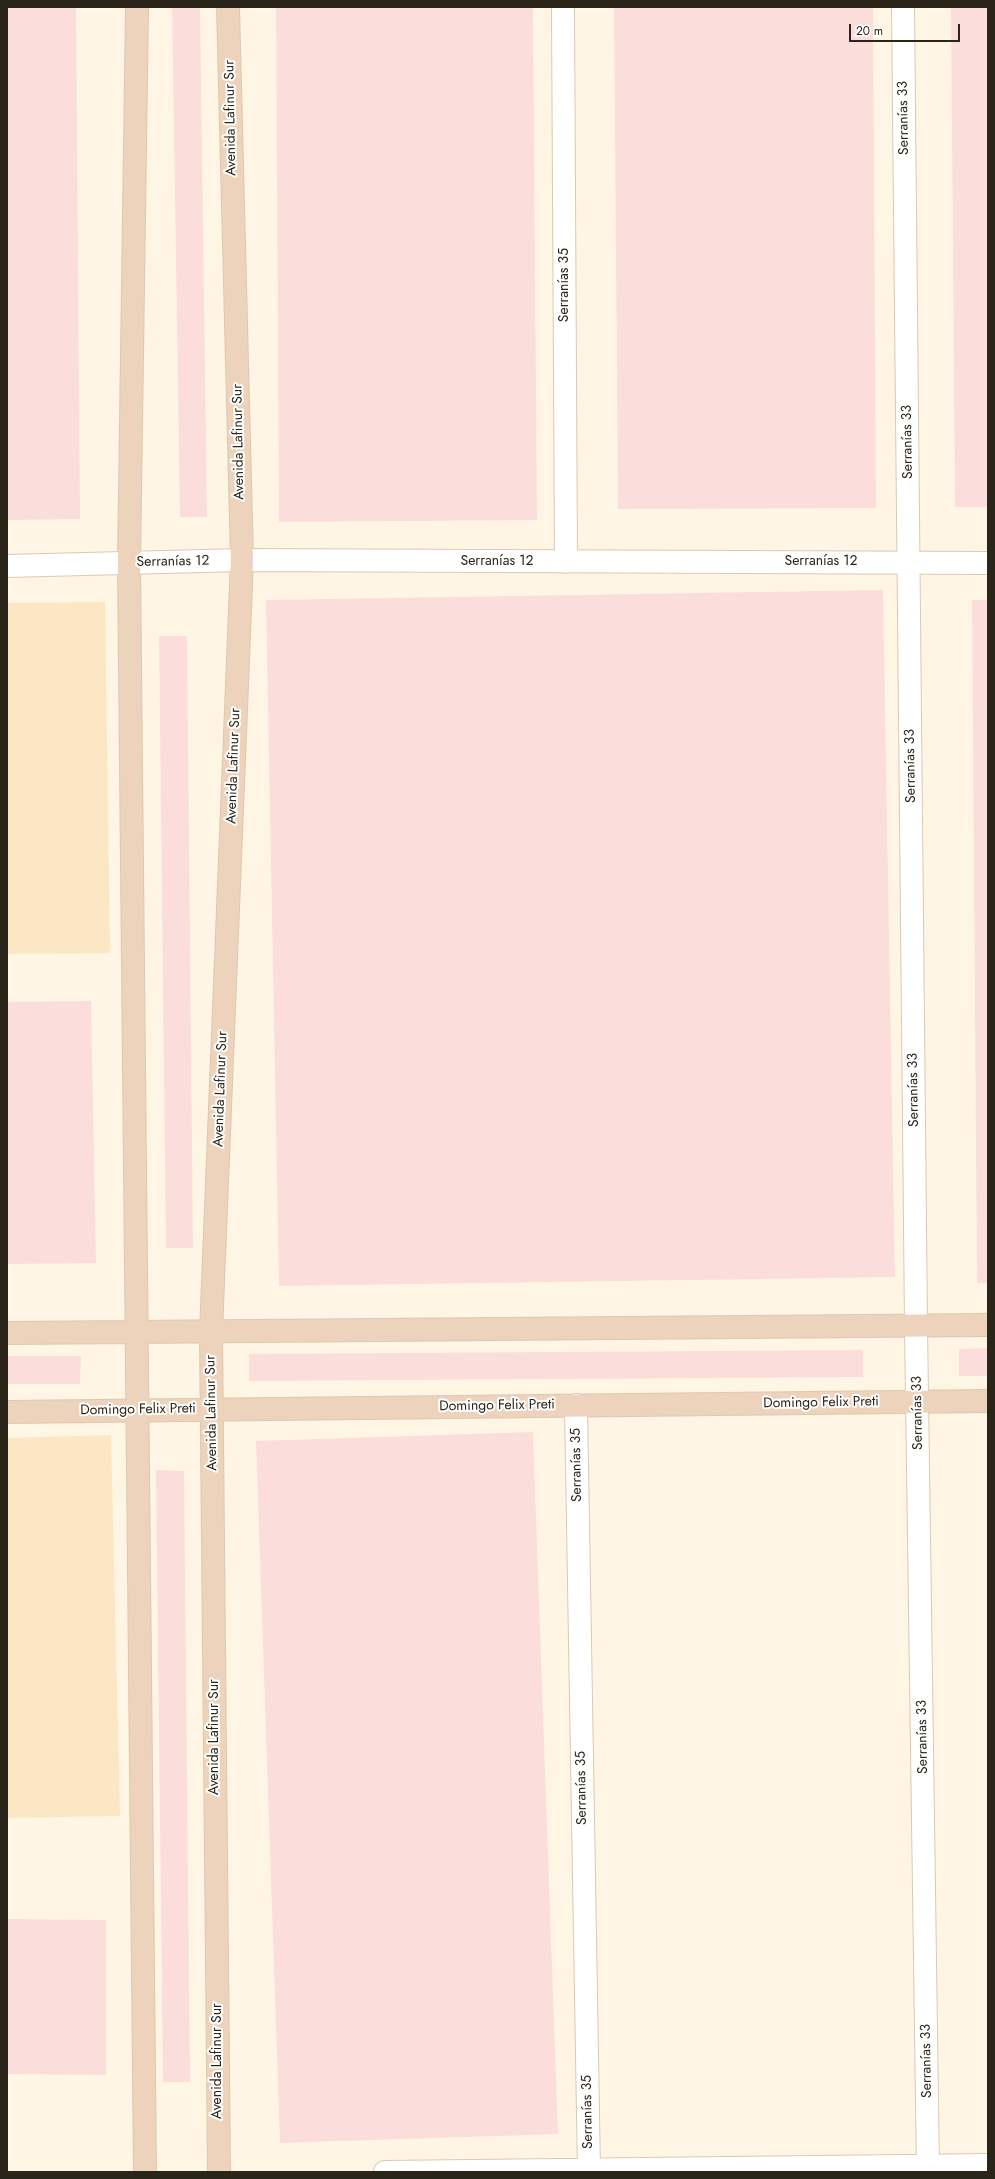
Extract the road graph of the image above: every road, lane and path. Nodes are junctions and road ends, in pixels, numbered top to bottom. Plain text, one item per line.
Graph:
1 (137, 7) edge
2 (228, 7) edge
3 (563, 7) edge
4 (903, 7) edge
5 (242, 560) junction
6 (566, 562) junction
7 (129, 563) junction
8 (909, 563) junction
9 (988, 563) edge
10 (7, 566) edge
11 (988, 1324) edge
12 (916, 1325) junction
13 (137, 1332) junction
14 (212, 1332) junction
15 (7, 1333) edge
16 (988, 1401) edge
17 (918, 1402) junction
18 (576, 1405) junction
19 (212, 1409) junction
20 (138, 1410) junction
21 (7, 1412) edge
22 (988, 2164) edge
23 (928, 2169) edge
24 (589, 2171) edge
25 (145, 2172) edge
26 (219, 2172) edge
27 (385, 2172) edge

1 - 7 main road
2 - 5 main road, Avenida Lafinur Sur
3 - 6 street, Serranías 35
4 - 8 street, Serranías 33
5 - 6 street, Serranías 12
5 - 7 street, Serranías 12
5 - 14 main road, Avenida Lafinur Sur
6 - 8 street, Serranías 12
7 - 10 street, Serranías 12
7 - 13 main road
8 - 9 street, Serranías 12
8 - 12 street, Serranías 33
11 - 12 main road
12 - 14 main road
12 - 17 street, Serranías 33
13 - 14 main road
13 - 15 main road
13 - 20 main road
14 - 19 main road, Avenida Lafinur Sur
16 - 17 main road, Domingo Felix Preti
17 - 18 main road, Domingo Felix Preti
17 - 23 street, Serranías 33
18 - 19 main road, Domingo Felix Preti
18 - 24 street, Serranías 35
19 - 20 main road, Domingo Felix Preti
19 - 26 main road, Avenida Lafinur Sur
20 - 21 main road, Domingo Felix Preti
20 - 25 main road
22 - 23 street
23 - 24 street
24 - 27 street

